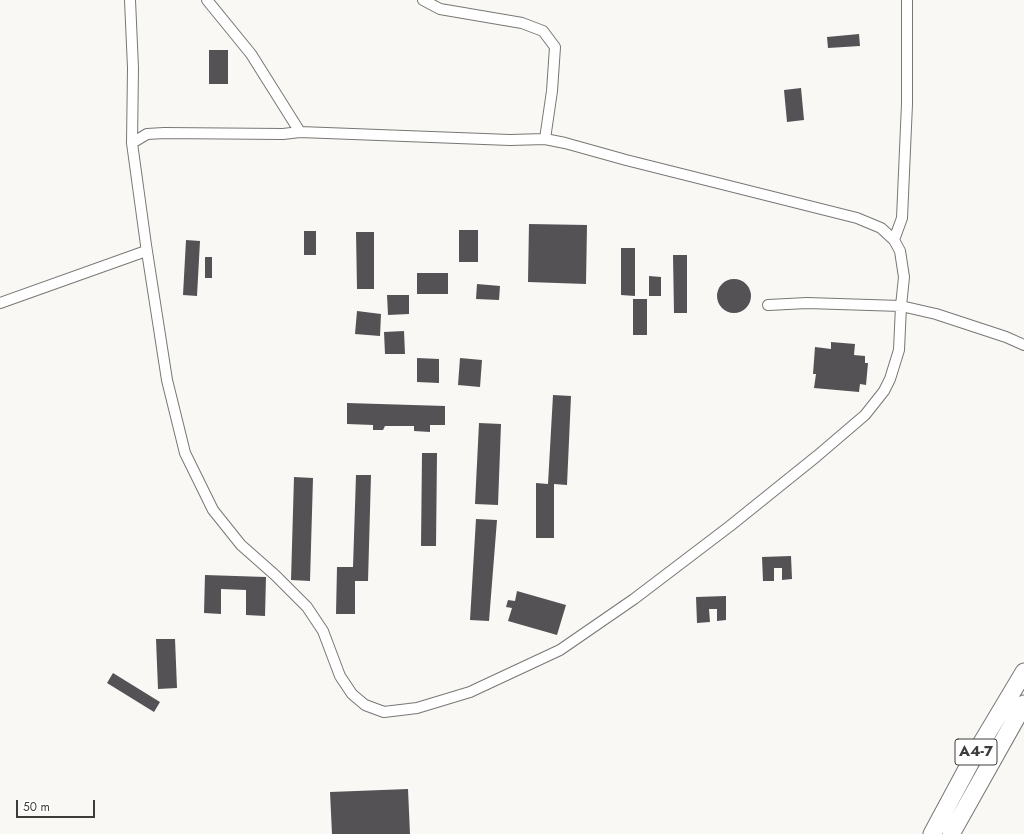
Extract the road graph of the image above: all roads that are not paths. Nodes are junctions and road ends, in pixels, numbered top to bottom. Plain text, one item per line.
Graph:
1 (130, 0) edge
2 (207, 0) edge
3 (423, 0) edge
4 (908, 0) edge
5 (300, 132) junction
6 (545, 139) junction
7 (132, 143) junction
8 (894, 240) junction
9 (146, 251) junction
10 (0, 303) edge
11 (768, 304) dead end
12 (901, 306) junction
13 (1024, 345) edge
14 (1024, 672) edge
15 (1024, 704) edge
16 (932, 834) edge
17 (951, 834) edge

1 - 7 street
2 - 5 street
3 - 6 street
4 - 8 street
5 - 6 street
5 - 7 street
6 - 8 street
7 - 9 street
8 - 12 street
9 - 10 street
9 - 12 street
11 - 12 street
12 - 13 street
14 - 16 highway, A4-7
15 - 17 highway, A4-7

